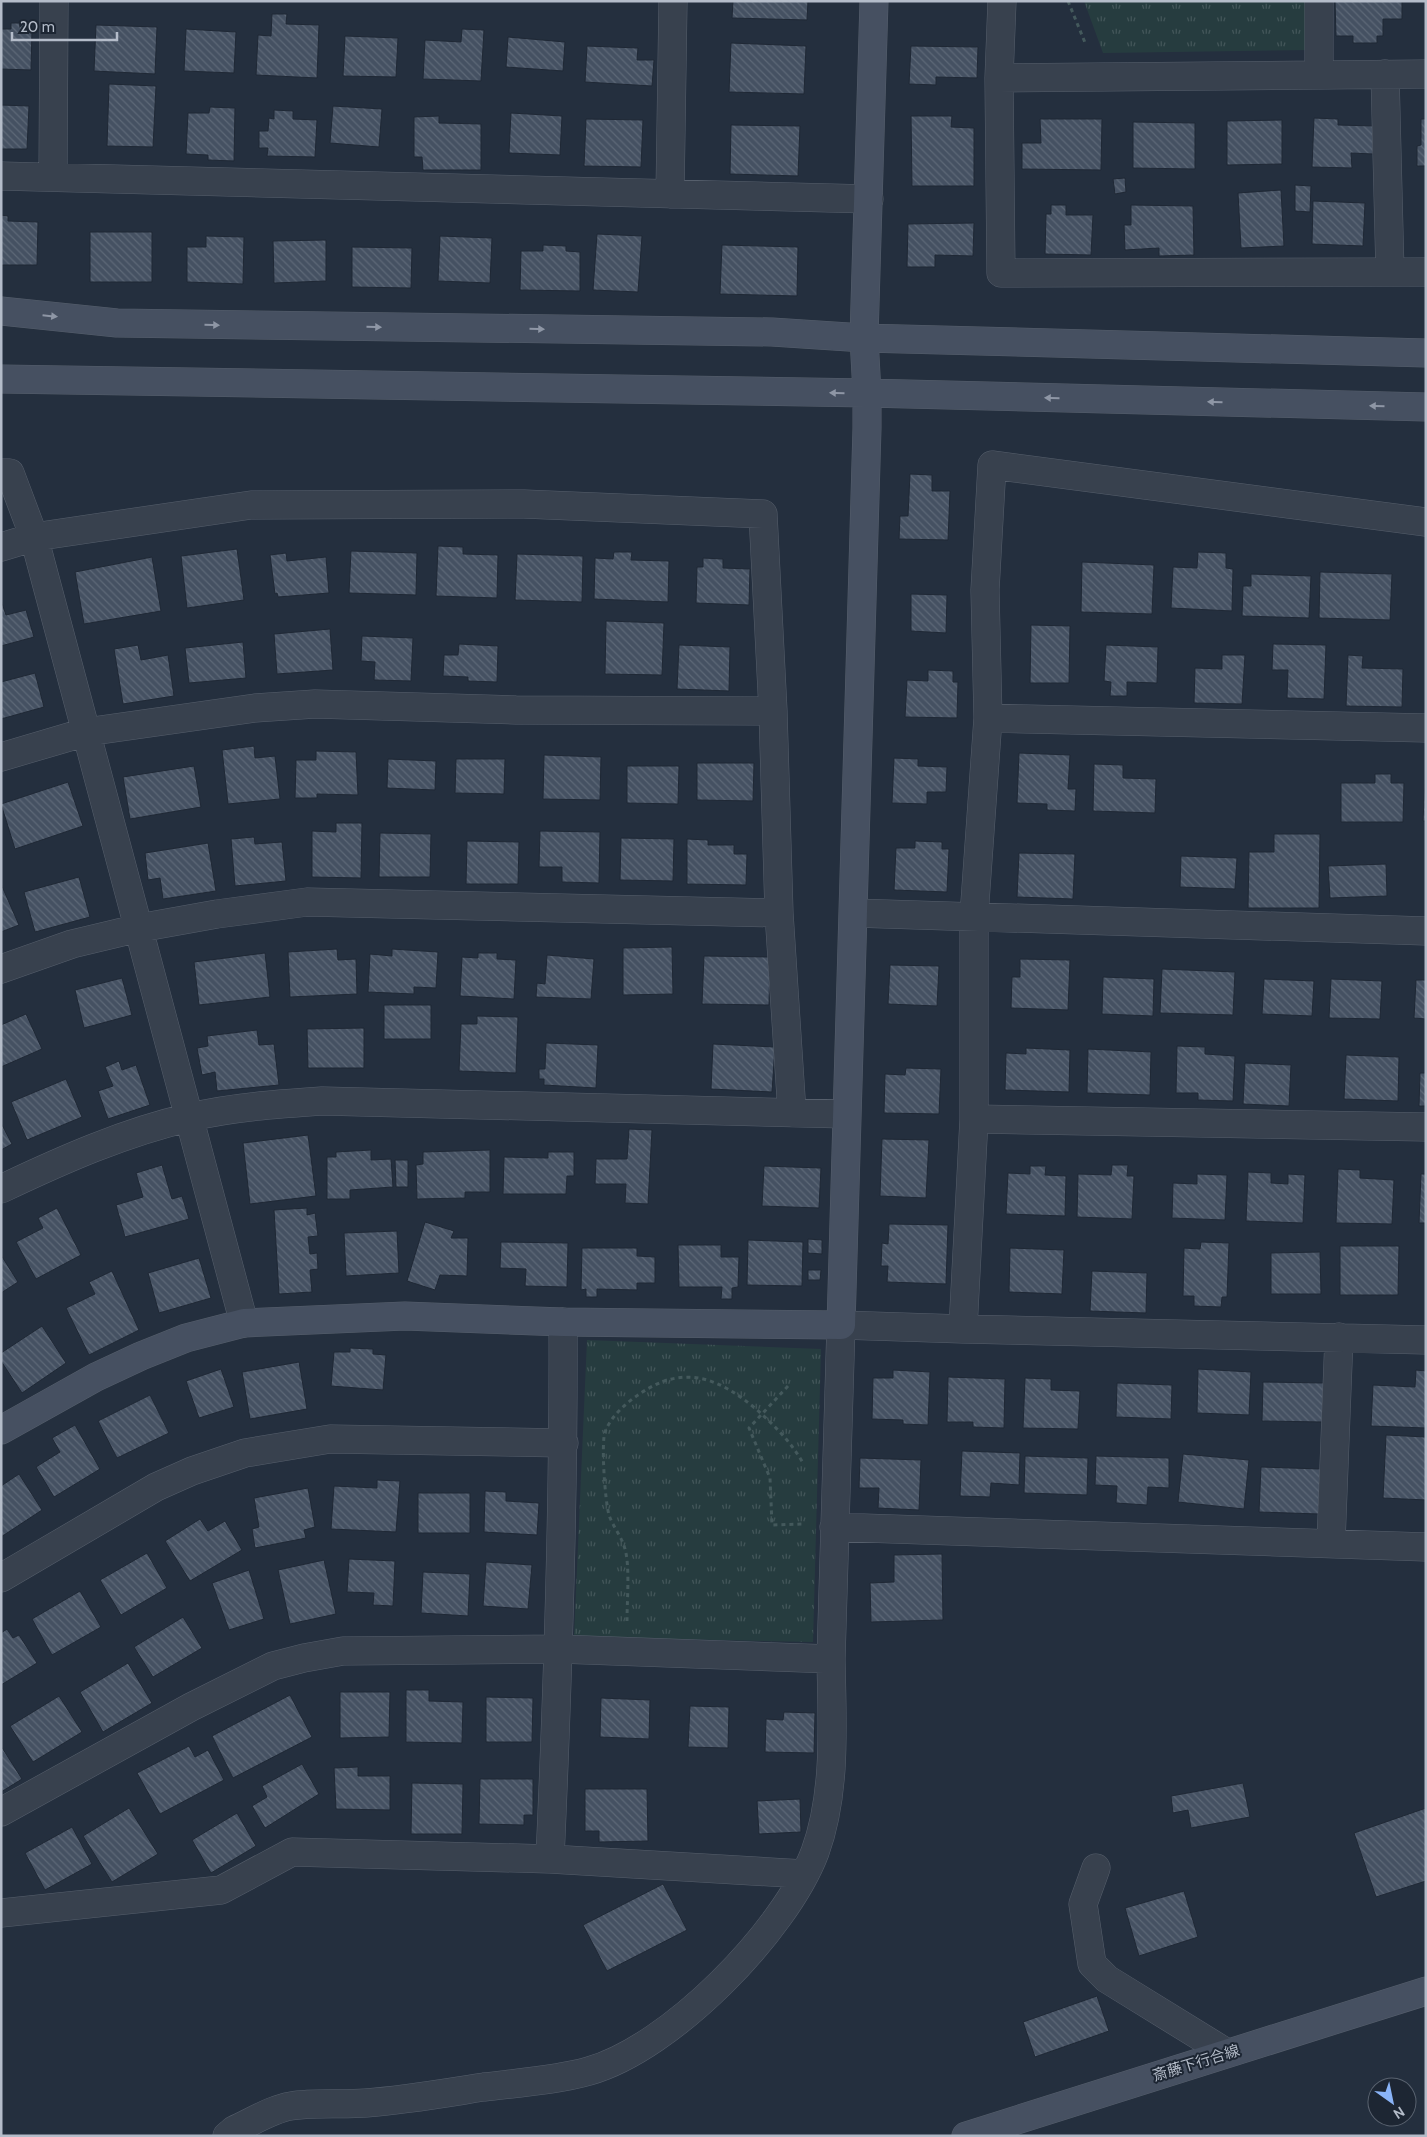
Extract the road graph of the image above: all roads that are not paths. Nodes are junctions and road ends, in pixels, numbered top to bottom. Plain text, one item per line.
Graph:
1 (54, 1) edge
2 (673, 1) edge
3 (874, 1) edge
4 (1002, 1) edge
5 (1319, 1) edge
6 (1385, 74) junction
7 (1426, 74) edge
8 (1319, 75) junction
9 (999, 78) junction
10 (1, 176) edge
11 (53, 176) junction
12 (670, 194) junction
13 (869, 199) junction
14 (1390, 272) junction
15 (1426, 272) edge
16 (1, 311) edge
17 (864, 338) junction
18 (1426, 353) edge
19 (1, 379) edge
20 (867, 393) junction
21 (1426, 407) edge
22 (1, 473) edge
23 (1426, 522) edge
24 (34, 537) junction
25 (1, 547) edge
26 (774, 711) junction
27 (988, 718) junction
28 (1426, 728) edge
29 (86, 732) junction
30 (1, 757) edge
31 (779, 913) junction
32 (854, 913) junction
33 (974, 916) junction
34 (139, 928) junction
35 (1426, 931) edge
36 (1, 969) edge
37 (792, 1112) junction
38 (846, 1114) junction
39 (191, 1117) junction
40 (974, 1119) junction
41 (1426, 1127) edge
42 (1, 1189) edge
43 (564, 1322) junction
44 (244, 1323) junction
45 (841, 1324) junction
46 (963, 1330) junction
47 (1339, 1337) junction
48 (1426, 1340) edge
49 (1, 1430) edge
50 (564, 1443) junction
51 (834, 1527) junction
52 (1331, 1543) junction
53 (1426, 1547) edge
54 (1, 1578) edge
55 (559, 1649) junction
56 (831, 1659) junction
57 (1, 1812) edge
58 (550, 1859) junction
59 (1096, 1868) dead end
60 (804, 1874) junction
61 (1, 1913) edge
62 (1426, 1991) edge
63 (1227, 2053) junction
64 (228, 2136) edge
65 (966, 2136) edge

1 - 11 street
2 - 12 street
3 - 13 street
4 - 9 street
5 - 8 street
6 - 7 street
6 - 8 street
6 - 14 street
8 - 9 street
9 - 14 street
10 - 11 street
11 - 12 street
12 - 13 street
13 - 17 street
14 - 15 street
16 -> 17 street
17 - 18 street
17 - 20 street
20 -> 19 street
21 -> 20 street
20 - 32 street
22 - 24 street
23 - 27 street
24 - 25 street
24 - 26 street
24 - 29 street
26 - 29 street
26 - 31 street
27 - 28 street
27 - 33 street
29 - 30 street
29 - 34 street
31 - 34 street
31 - 37 street
32 - 33 street
32 - 38 street
33 - 35 street
33 - 40 street
34 - 36 street
34 - 39 street
37 - 38 street
37 - 39 street
38 - 45 street
39 - 42 street
39 - 44 street
40 - 41 street
40 - 46 street
43 - 44 street
43 - 45 street
43 - 50 street
44 - 49 street
45 - 46 street
45 - 51 street
46 - 47 street
47 - 48 street
47 - 52 street
50 - 54 street
50 - 55 street
51 - 52 street
51 - 56 street
52 - 53 street
55 - 56 street
55 - 57 street
55 - 58 street
56 - 60 street
58 - 60 street
58 - 61 street
59 - 63 street
60 - 64 street
62 - 63 street, 斎藤下行合線
63 - 65 street, 斎藤下行合線

